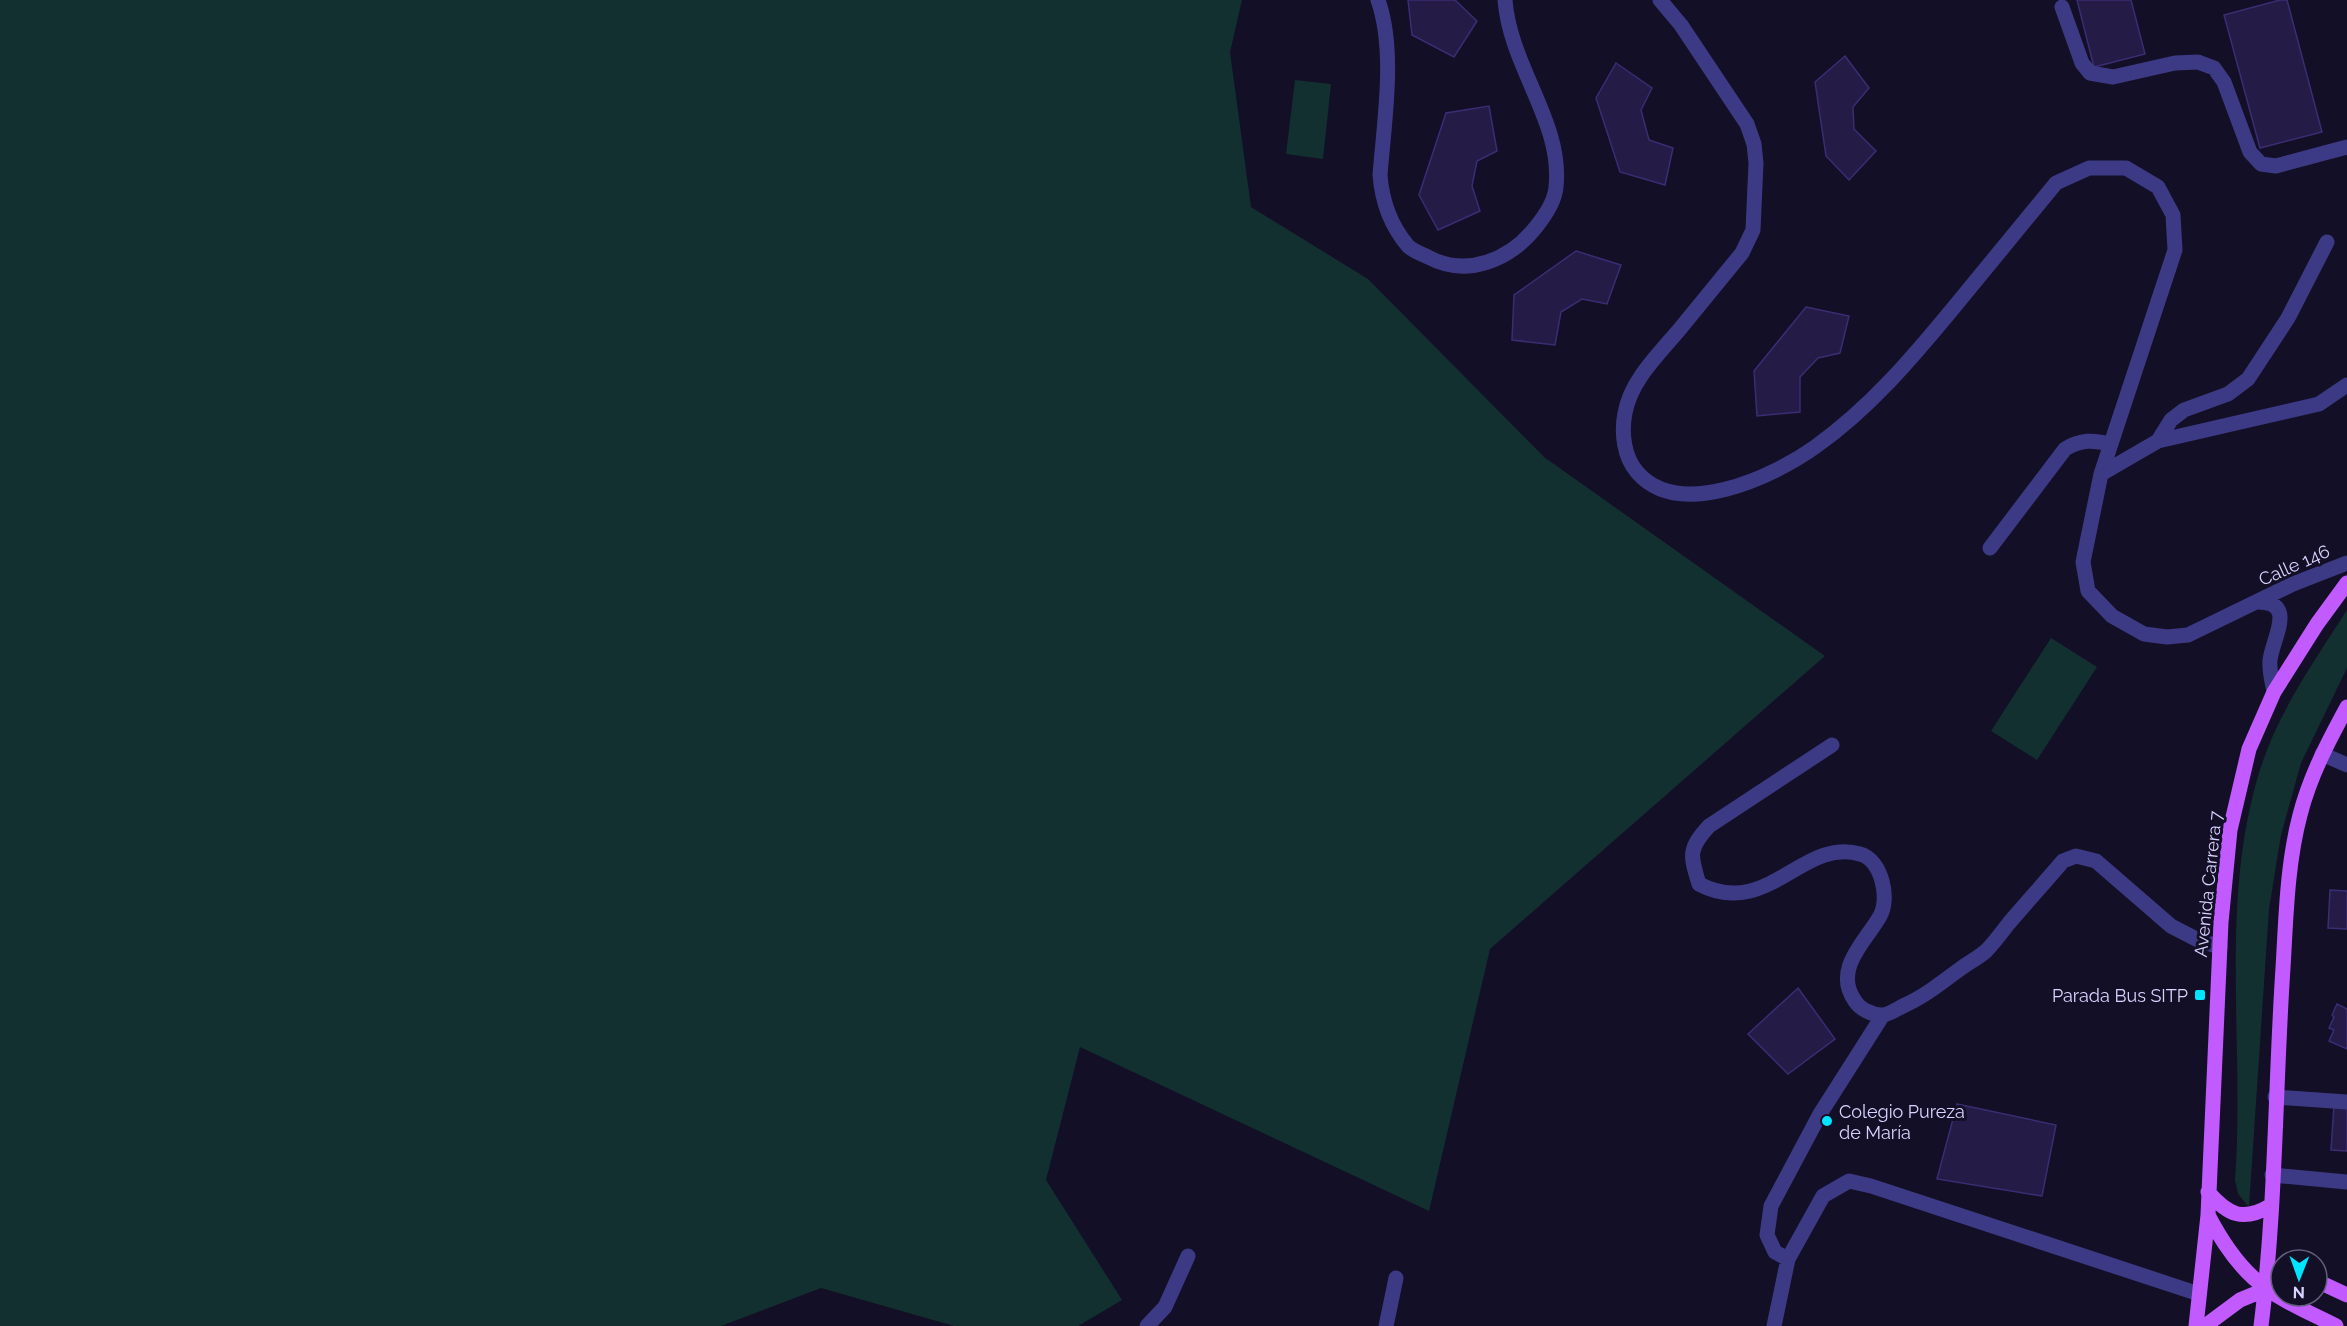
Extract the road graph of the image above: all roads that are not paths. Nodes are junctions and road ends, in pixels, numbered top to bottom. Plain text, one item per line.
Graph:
1 (1378, 0) edge
2 (1505, 0) edge
3 (1660, 0) edge
4 (2062, 7) dead end
5 (2347, 147) edge
6 (2327, 242) dead end
7 (2347, 385) edge
8 (2158, 441) junction
9 (2111, 444) junction
10 (2101, 474) junction
11 (1990, 548) dead end
12 (2347, 563) edge
13 (2347, 583) edge
14 (2258, 602) junction
15 (2274, 692) junction
16 (2347, 707) edge
17 (1832, 746) dead end
18 (2322, 754) junction
19 (2347, 765) edge
20 (2220, 947) junction
21 (1883, 1015) junction
22 (2275, 1097) junction
23 (2347, 1102) edge
24 (2272, 1175) junction
25 (2347, 1182) edge
26 (2208, 1192) junction
27 (2270, 1206) junction
28 (2208, 1215) junction
29 (2269, 1248) edge
30 (2269, 1249) edge
31 (1188, 1256) dead end
32 (1788, 1259) junction
33 (1396, 1278) dead end
34 (2269, 1287) edge
35 (2329, 1287) edge
36 (2266, 1288) junction
37 (2199, 1294) junction
38 (2347, 1295) edge
39 (1147, 1326) edge
40 (1386, 1326) edge
41 (1774, 1326) edge
42 (2196, 1326) edge
43 (2205, 1326) edge
44 (2261, 1326) edge
45 (2337, 1326) edge

1 - 2 street
3 - 9 street
4 - 5 street
6 - 8 street
7 - 8 street
8 - 10 street
9 - 10 street
9 - 11 street
10 - 14 street
12 - 14 street, Calle 146
13 - 15 main road, Avenida Carrera 7
14 - 15 street, Calle 146
15 - 20 main road, Avenida Carrera 7
16 - 18 main road
17 - 21 street
18 - 19 street
18 - 22 main road
20 - 21 street
20 - 26 main road, Avenida Carrera 7
21 - 32 street
22 - 23 street
22 - 24 main road
24 - 25 street
24 - 27 main road
26 - 27 main road
26 - 28 main road, Avenida Carrera 7
27 - 29 main road
28 - 36 main road
28 - 37 main road, Avenida Carrera 7
30 - 36 main road
31 - 39 street
32 - 37 street
32 - 41 street
33 - 40 street
34 - 36 main road
35 - 38 main road
36 - 43 main road
36 - 44 main road
36 - 45 main road
37 - 42 main road, Avenida Carrera 7

